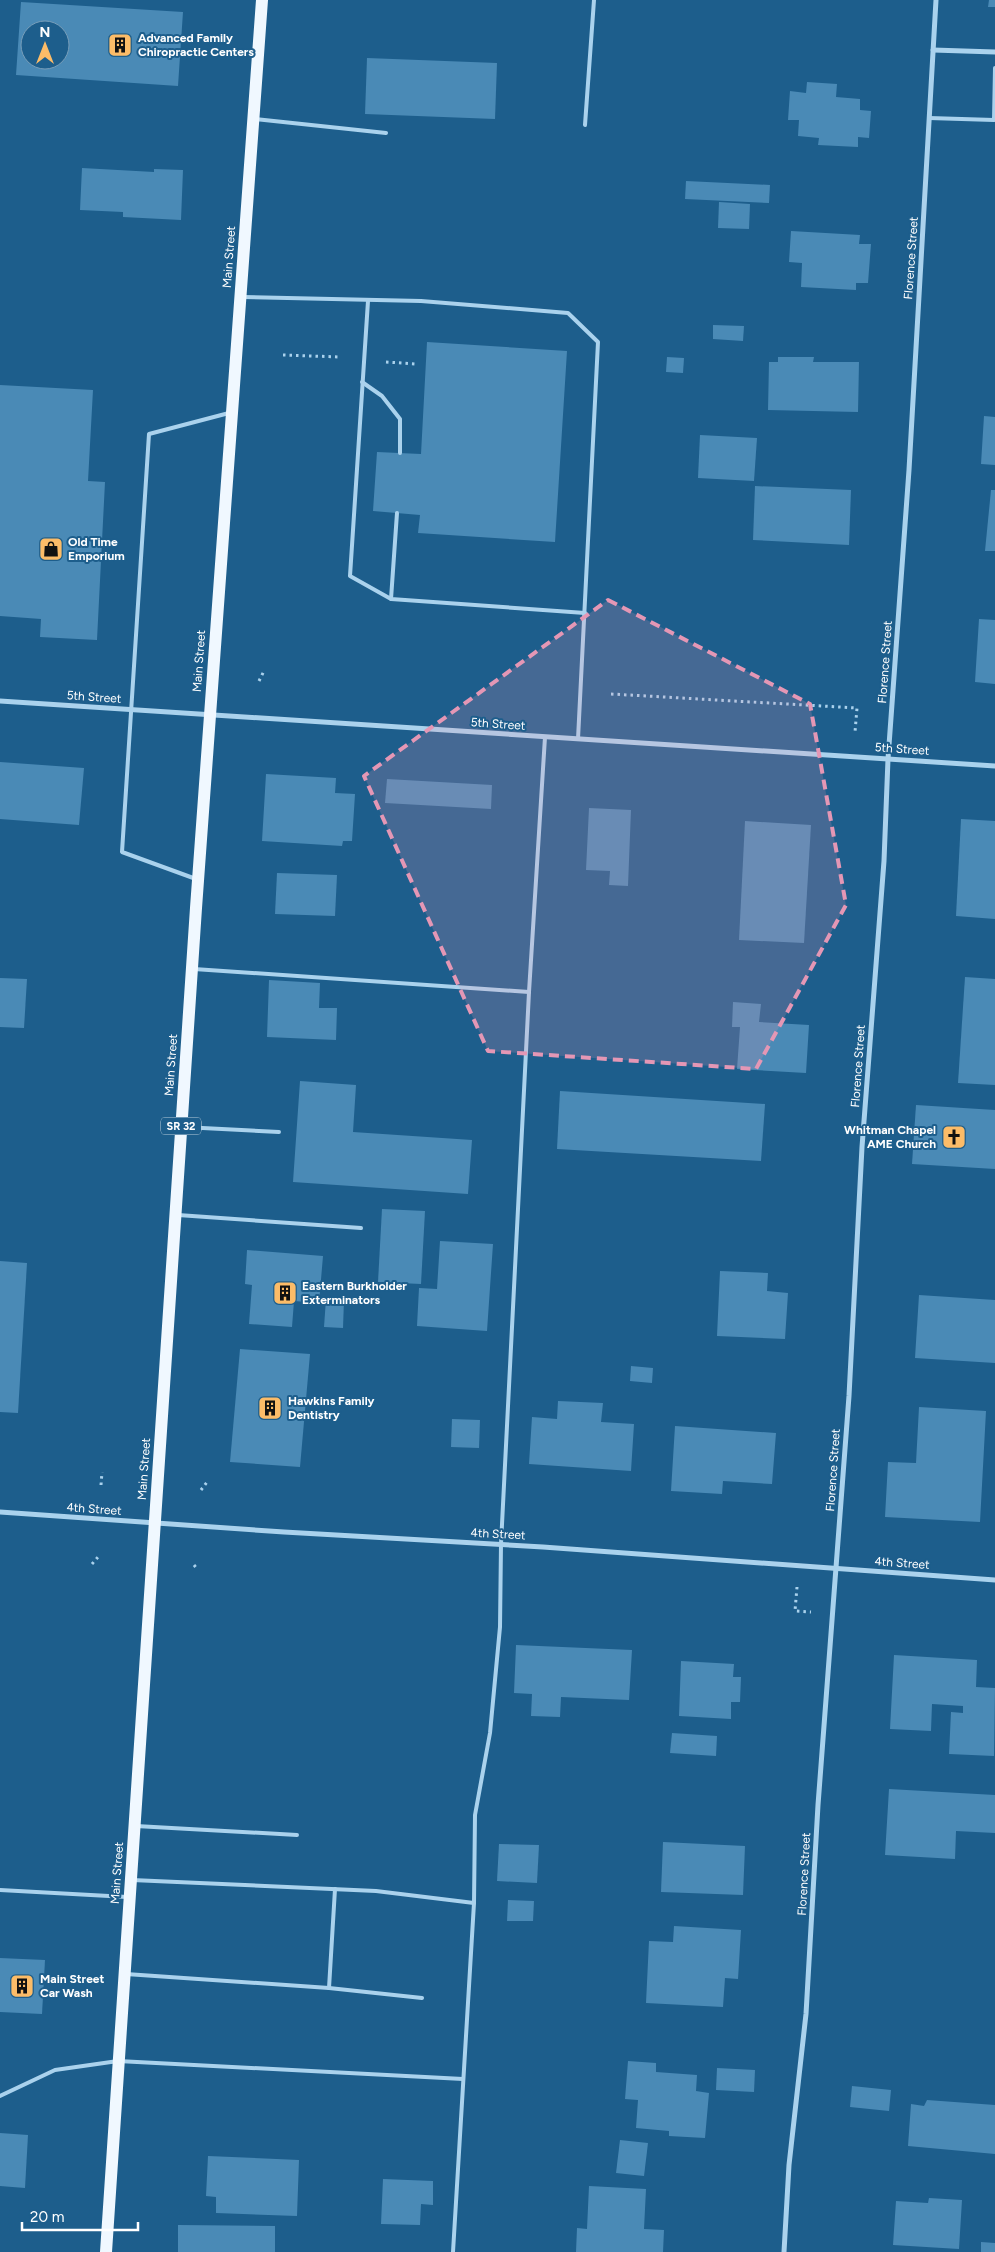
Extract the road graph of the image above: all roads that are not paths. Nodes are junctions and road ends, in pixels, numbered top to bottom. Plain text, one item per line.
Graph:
1 (262, 0) edge
2 (594, 0) edge
3 (936, 0) edge
4 (933, 50) junction
5 (995, 52) edge
6 (995, 68) edge
7 (929, 118) junction
8 (253, 119) junction
9 (585, 125) dead end
10 (386, 133) dead end
11 (240, 297) junction
12 (368, 301) junction
13 (362, 382) junction
14 (231, 412) junction
15 (400, 453) dead end
16 (396, 513) dead end
17 (391, 599) junction
18 (585, 613) junction
19 (0, 701) edge
20 (132, 710) junction
21 (209, 715) junction
22 (545, 737) junction
23 (578, 739) junction
24 (888, 758) junction
25 (995, 766) edge
26 (198, 880) junction
27 (192, 968) junction
28 (529, 992) junction
29 (181, 1127) junction
30 (279, 1132) dead end
31 (175, 1214) junction
32 (361, 1228) dead end
33 (0, 1512) edge
34 (154, 1523) junction
35 (501, 1544) junction
36 (836, 1568) junction
37 (995, 1580) edge
38 (134, 1826) junction
39 (297, 1835) dead end
40 (130, 1880) junction
41 (335, 1888) junction
42 (0, 1890) edge
43 (129, 1897) junction
44 (474, 1903) junction
45 (124, 1974) junction
46 (329, 1988) junction
47 (422, 1998) dead end
48 (118, 2061) junction
49 (463, 2079) junction
50 (0, 2096) edge
51 (106, 2252) edge
52 (453, 2252) edge
53 (784, 2252) edge

1 - 8 main road, Main Street / SR 32
2 - 9 lane
3 - 4 street, Florence Street
4 - 5 street
4 - 7 street, Florence Street
6 - 7 lane
7 - 24 street, Florence Street
8 - 10 lane
8 - 11 main road, Main Street / SR 32
11 - 12 lane
11 - 14 main road, Main Street / SR 32
12 - 13 lane
12 - 18 lane
13 - 15 lane
13 - 17 lane
14 - 20 lane
14 - 21 main road, Main Street / SR 32
16 - 17 lane
17 - 18 lane
18 - 23 lane
19 - 20 street, 5th Street
20 - 21 street, 5th Street
20 - 26 lane
21 - 22 street, 5th Street
21 - 26 main road, Main Street / SR 32
22 - 23 street, 5th Street
22 - 28 lane
23 - 24 street, 5th Street
24 - 25 street, 5th Street
24 - 36 street, Florence Street
26 - 27 main road, Main Street / SR 32
27 - 28 lane
27 - 29 main road, Main Street / SR 32
28 - 35 lane
29 - 30 lane
29 - 31 main road, Main Street / SR 32
31 - 32 lane
31 - 34 main road, Main Street / SR 32
33 - 34 street, 4th Street
34 - 35 street, 4th Street
34 - 38 main road, Main Street / SR 32
35 - 36 street, 4th Street
35 - 44 lane
36 - 37 street, 4th Street
36 - 53 street, Florence Street
38 - 39 lane
38 - 40 main road, Main Street / SR 32
40 - 41 lane
40 - 43 main road, Main Street / SR 32
41 - 44 lane
41 - 46 lane
42 - 43 lane
43 - 45 main road, Main Street / SR 32
44 - 49 lane
45 - 46 lane
45 - 48 main road, Main Street / SR 32
46 - 47 lane
48 - 49 lane
48 - 50 lane
48 - 51 main road, Main Street / SR 32
49 - 52 lane

